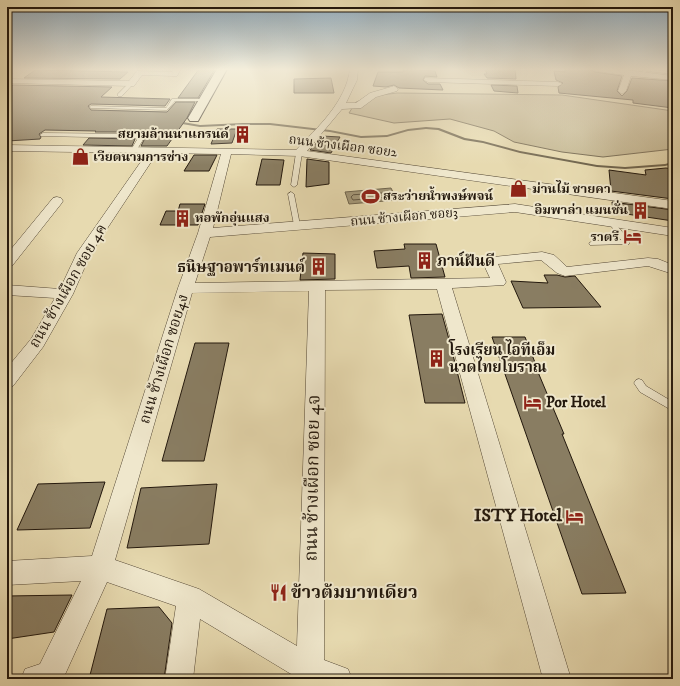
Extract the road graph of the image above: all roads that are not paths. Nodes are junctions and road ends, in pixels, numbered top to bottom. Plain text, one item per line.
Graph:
1 (173, 101) edge
2 (203, 101) edge
3 (343, 101) edge
4 (365, 101) edge
5 (341, 106) junction
6 (91, 108) dead end
7 (194, 118) dead end
8 (43, 136) dead end
9 (7, 148) edge
10 (134, 150) junction
11 (154, 150) junction
12 (227, 151) junction
13 (299, 153) junction
14 (294, 185) dead end
15 (292, 194) dead end
16 (58, 201) dead end
17 (673, 205) edge
18 (612, 223) junction
19 (297, 225) junction
20 (673, 232) edge
21 (205, 233) junction
22 (593, 243) dead end
23 (7, 263) edge
24 (673, 270) edge
25 (443, 284) junction
26 (317, 286) junction
27 (186, 288) junction
28 (10, 292) edge
29 (64, 294) junction
30 (7, 381) edge
31 (639, 384) dead end
32 (673, 407) edge
33 (101, 568) junction
34 (7, 573) edge
35 (190, 598) junction
36 (310, 675) edge
37 (35, 679) edge
38 (179, 679) edge
39 (338, 679) edge
40 (557, 679) edge

1 - 6 lane
2 - 7 street
3 - 5 street
4 - 5 street
5 - 13 street
8 - 10 lane
9 - 10 street, ถนน ช้างเผือก ซอย2
10 - 11 street, ถนน ช้างเผือก ซอย2
11 - 12 street, ถนน ช้างเผือก ซอย2
11 - 29 street, ถนน ช้างเผือก ซอย 4ค
12 - 13 street, ถนน ช้างเผือก ซอย2
12 - 21 street, ถนน ช้างเผือก ซอย4ง
13 - 14 lane
13 - 17 street, ถนน ช้างเผือก ซอย2
15 - 19 lane
16 - 23 street
18 - 19 street, ถนน ช้างเผือก ซอย3
18 - 20 street, ถนน ช้างเผือก ซอย3
18 - 22 lane
19 - 21 street, ถนน ช้างเผือก ซอย3
21 - 27 street, ถนน ช้างเผือก ซอย4ง
24 - 25 street
25 - 26 street
25 - 40 street
26 - 27 street
26 - 36 street, ถนน ช้างเผือก ซอย 4จ
27 - 33 street, ถนน ช้างเผือก ซอย4ง
28 - 29 street
29 - 30 street, ถนน ช้างเผือก ซอย 4ค
31 - 32 lane
33 - 34 street
33 - 35 street
33 - 37 street, ถนน ช้างเผือก ซอย4ง
35 - 36 street
35 - 38 street
36 - 39 street

